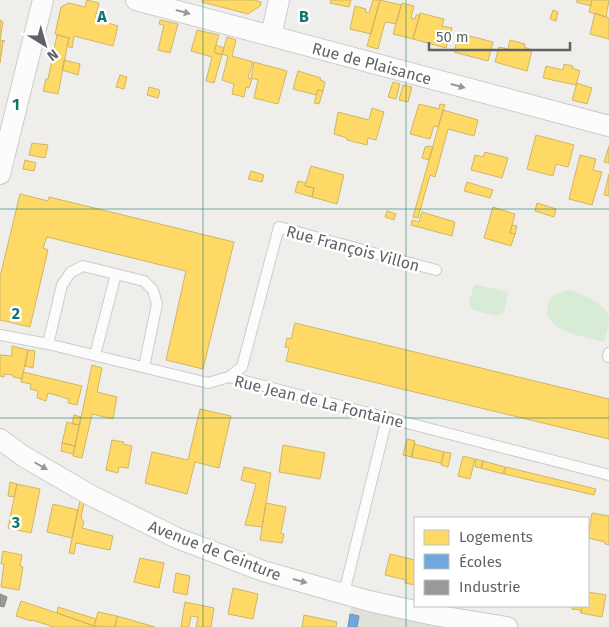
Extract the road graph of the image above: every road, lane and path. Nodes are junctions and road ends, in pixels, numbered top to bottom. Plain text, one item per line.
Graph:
1 (44, 0) edge
2 (136, 0) edge
3 (279, 0) edge
4 (271, 36) junction
5 (9, 103) edge
6 (609, 126) edge
7 (0, 174) edge
8 (436, 270) dead end
9 (116, 274) junction
10 (0, 335) edge
11 (48, 344) junction
12 (95, 355) junction
13 (144, 367) junction
14 (229, 376) junction
15 (387, 418) junction
16 (0, 439) edge
17 (609, 474) edge
18 (344, 593) junction
19 (507, 627) edge

1 - 5 street
2 -> 4 street, Rue de Plaisance
3 - 4 street
4 -> 6 street, Rue de Plaisance
5 - 7 street
8 - 14 lane, Rue François Villon
9 - 11 lane
9 - 12 lane
9 - 13 lane
10 - 11 lane, Rue Jean de La Fontaine
11 - 12 lane, Rue Jean de La Fontaine
12 - 13 lane, Rue Jean de La Fontaine
13 - 14 lane, Rue Jean de La Fontaine
14 - 15 lane, Rue Jean de La Fontaine
15 - 17 lane, Rue Jean de La Fontaine
15 - 18 lane
16 -> 18 street, Avenue de Ceinture
18 - 19 street, Avenue de Ceinture

